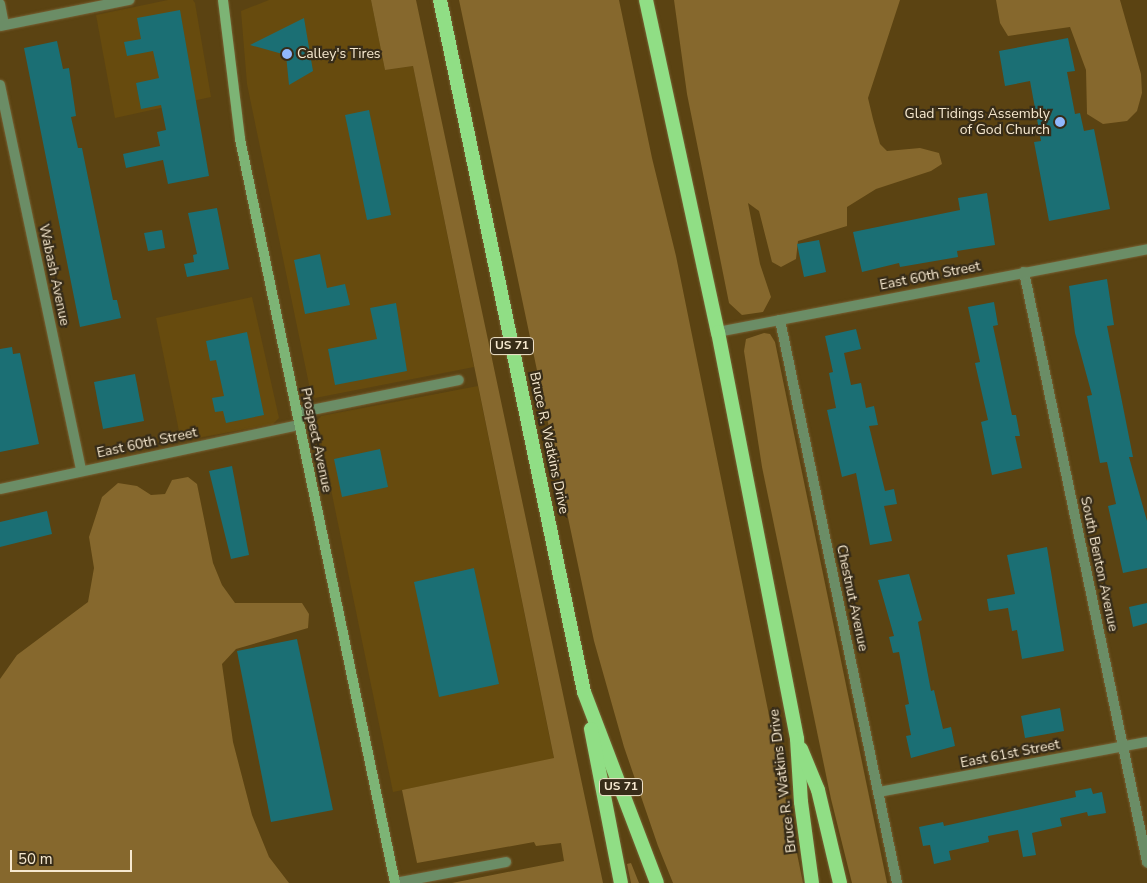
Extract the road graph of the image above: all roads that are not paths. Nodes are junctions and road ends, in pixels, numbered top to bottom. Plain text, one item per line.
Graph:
1 (129, 0) edge
2 (223, 0) edge
3 (440, 0) edge
4 (646, 0) edge
5 (0, 4) edge
6 (2, 25) edge
7 (0, 85) edge
8 (1147, 249) edge
9 (1024, 272) junction
10 (780, 320) junction
11 (718, 332) junction
12 (460, 380) dead end
13 (297, 414) junction
14 (299, 425) junction
15 (81, 471) junction
16 (0, 488) edge
17 (584, 692) junction
18 (797, 739) junction
19 (1147, 742) edge
20 (1123, 747) junction
21 (879, 792) junction
22 (506, 862) dead end
23 (1147, 862) edge
24 (395, 883) edge
25 (621, 883) edge
26 (657, 883) edge
27 (812, 883) edge
28 (840, 883) edge
29 (898, 883) edge

1 - 6 street
2 - 13 main road, Prospect Avenue
3 - 17 highway, Bruce R. Watkins Drive / US 71
4 - 11 highway, Bruce R. Watkins Drive
5 - 6 street
7 - 15 street, Wabash Avenue
8 - 9 street, East 60th Street
9 - 10 street, East 60th Street
9 - 20 street, South Benton Avenue
10 - 11 street, East 60th Street
10 - 21 street, Chestnut Avenue
11 - 18 highway, Bruce R. Watkins Drive
12 - 13 street
13 - 14 main road, Prospect Avenue
14 - 15 street, East 60th Street
14 - 24 main road, Prospect Avenue
15 - 16 street, East 60th Street
17 - 25 highway
17 - 26 highway, Bruce R. Watkins Drive / US 71
18 - 27 highway, Bruce R. Watkins Drive
18 - 28 highway
19 - 20 street, East 61st Street
20 - 21 street, East 61st Street
20 - 23 street, South Benton Avenue
21 - 29 street, Chestnut Avenue
22 - 24 street

